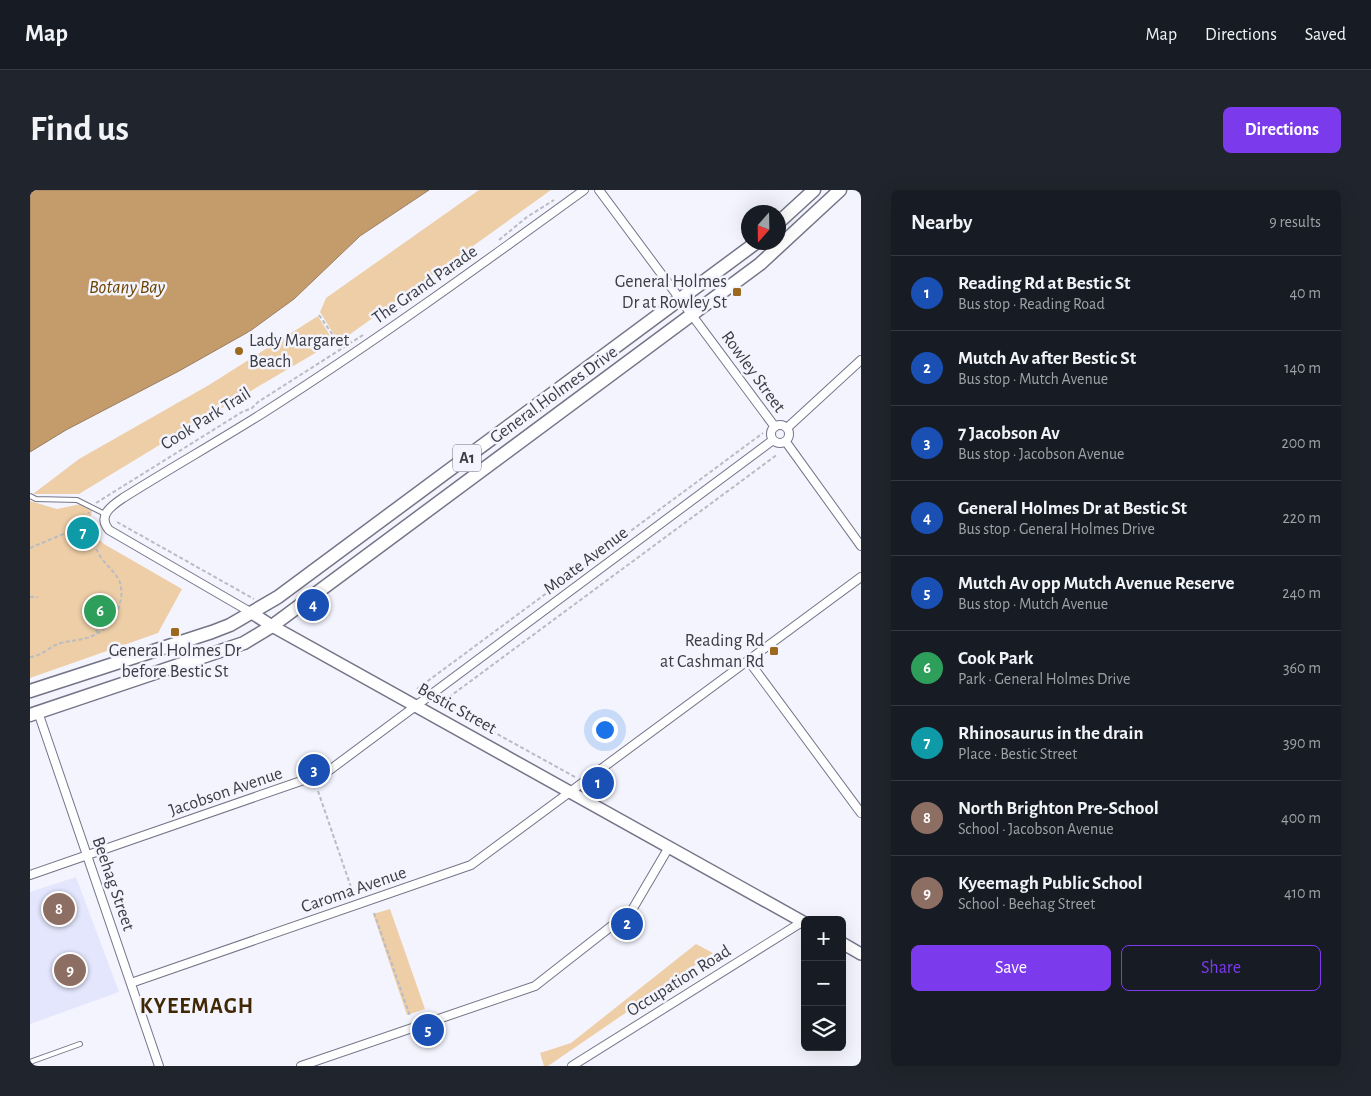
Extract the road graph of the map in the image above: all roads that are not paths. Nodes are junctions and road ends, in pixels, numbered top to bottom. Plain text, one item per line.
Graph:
1 (584, 190) edge
2 (599, 190) edge
3 (814, 190) edge
4 (840, 190) edge
5 (786, 216) edge
6 (747, 250) edge
7 (681, 300) junction
8 (693, 315) junction
9 (861, 360) edge
10 (775, 427) junction
11 (787, 428) junction
12 (773, 440) junction
13 (786, 442) junction
14 (30, 496) edge
15 (105, 514) junction
16 (861, 546) edge
17 (861, 577) edge
18 (252, 613) junction
19 (272, 626) junction
20 (748, 660) junction
21 (30, 692) edge
22 (416, 706) junction
23 (34, 713) edge
24 (571, 793) junction
25 (861, 813) edge
26 (669, 847) junction
27 (87, 855) junction
28 (30, 875) edge
29 (801, 920) edge
30 (801, 924) edge
31 (846, 945) edge
32 (861, 954) edge
33 (131, 983) junction
34 (80, 1044) dead end
35 (30, 1062) edge
36 (159, 1066) edge
37 (300, 1066) edge
38 (572, 1066) edge

1 - 15 street, The Grand Parade
2 - 7 street, Rowley Street
3 - 5 highway
4 - 8 highway, General Holmes Drive / A1
6 - 7 highway, General Holmes Drive / A1
7 - 8 street, Rowley Street
7 - 18 highway, General Holmes Drive / A1
8 - 10 street, Rowley Street
8 - 19 highway, General Holmes Drive / A1
9 - 11 street
10 - 11 street
10 - 12 street
11 - 13 street
12 - 13 street
12 - 22 street, Moate Avenue
13 - 16 street
14 - 15 lane
15 - 18 street, Bestic Street
17 - 20 street, Caroma Avenue
18 - 19 main road, Bestic Street
18 - 21 highway, General Holmes Drive / A1
19 - 22 main road, Bestic Street
19 - 23 highway, General Holmes Drive / A1
20 - 24 street, Caroma Avenue
20 - 25 street
22 - 24 main road, Bestic Street
22 - 27 street, Jacobson Avenue
23 - 27 street, Beehag Street
24 - 26 main road, Bestic Street
24 - 33 street, Caroma Avenue
26 - 29 main road, Bestic Street
26 - 37 street
27 - 28 street, Jacobson Avenue
27 - 33 street, Beehag Street
30 - 38 street, Occupation Road
31 - 32 main road
33 - 36 street, Beehag Street
34 - 35 lane

